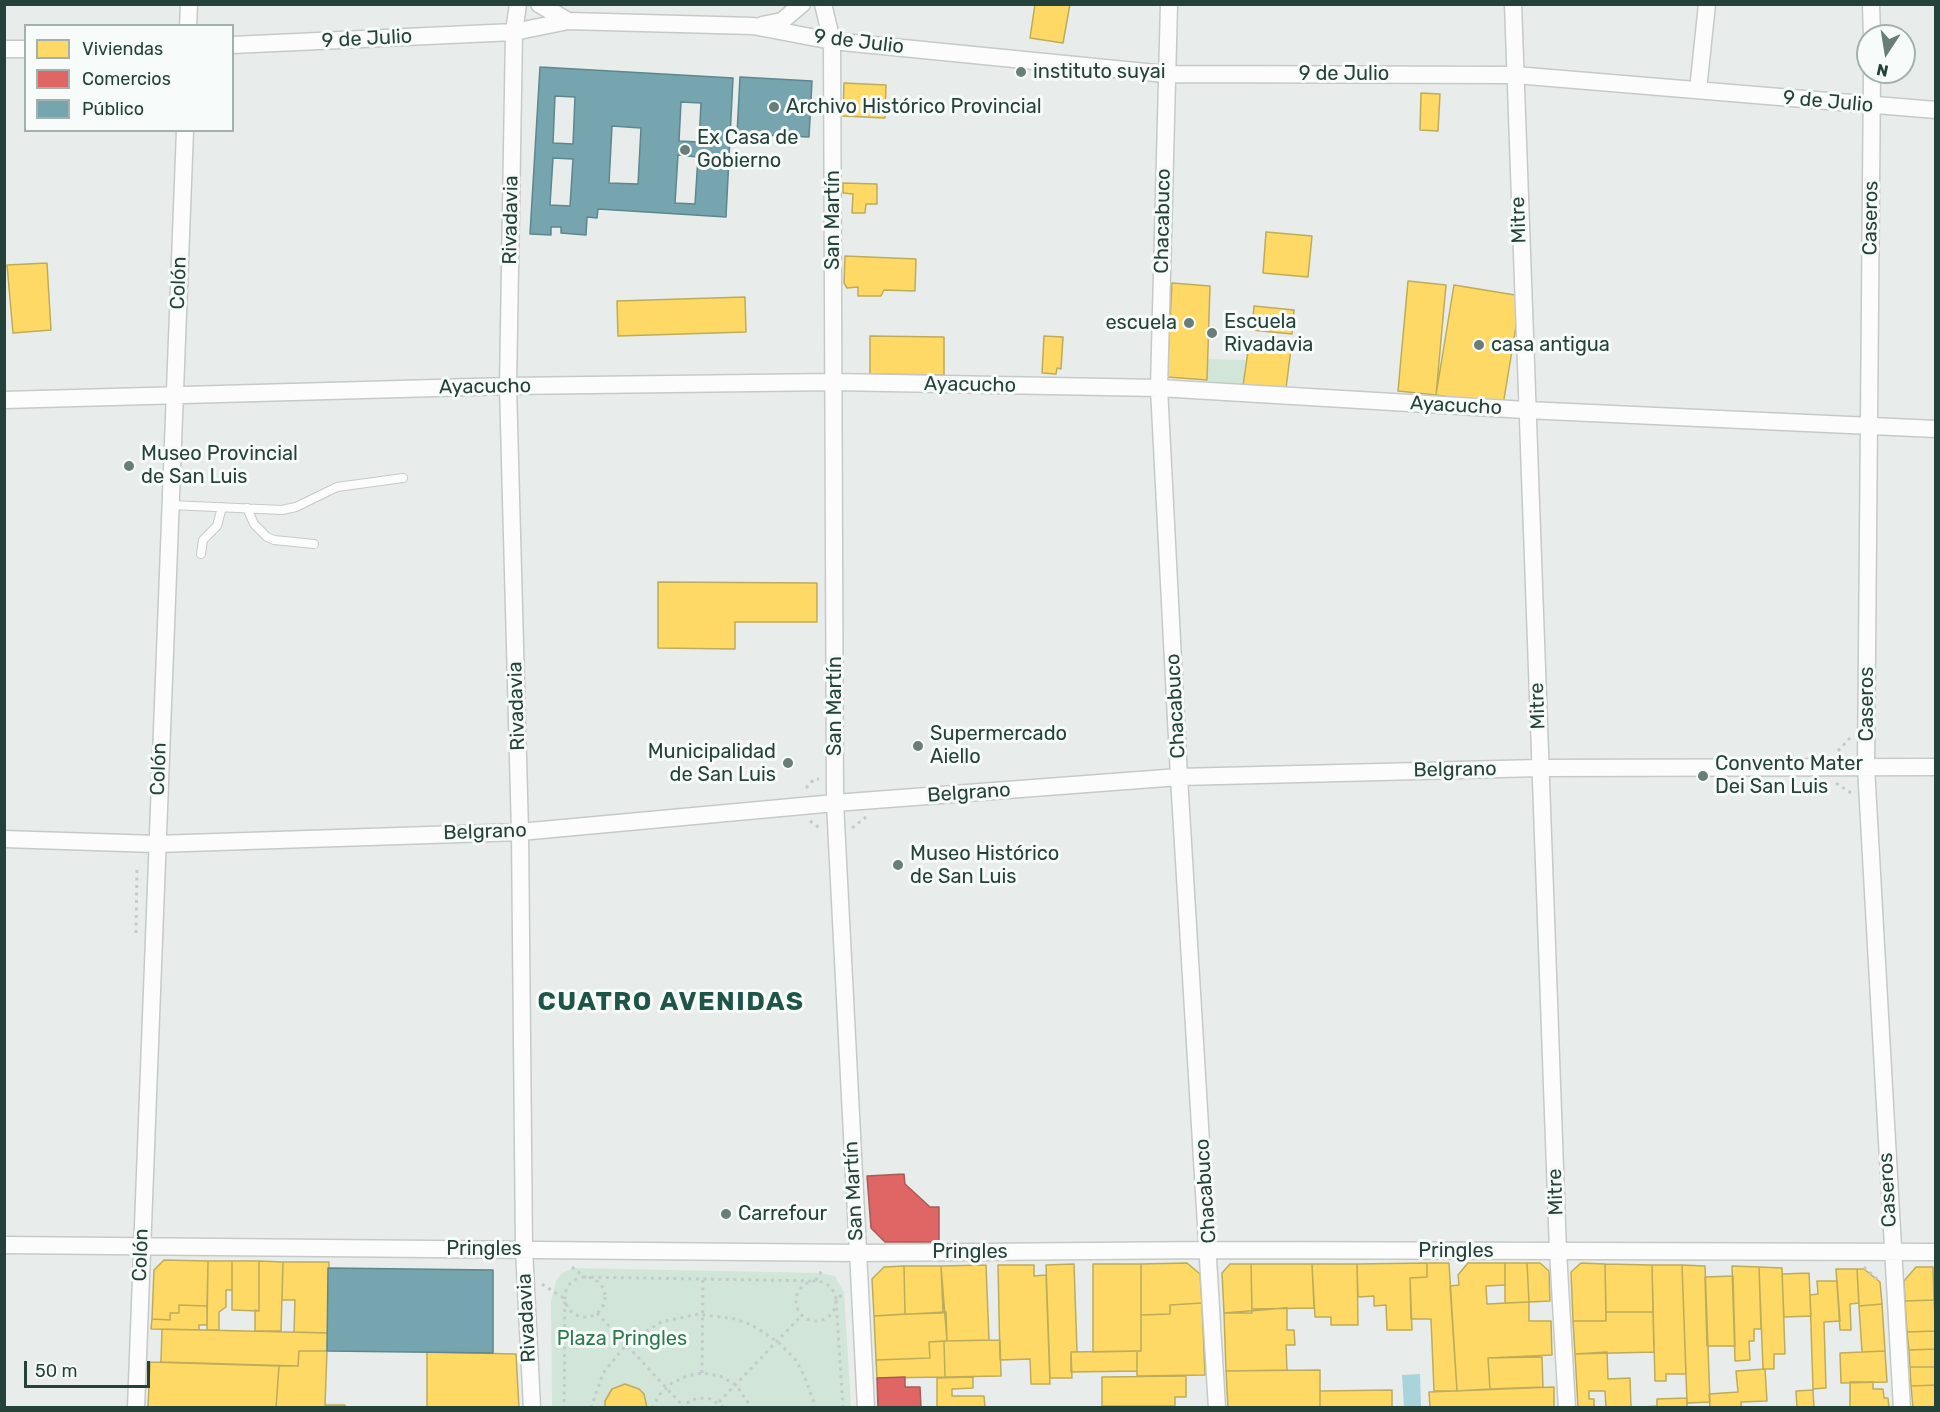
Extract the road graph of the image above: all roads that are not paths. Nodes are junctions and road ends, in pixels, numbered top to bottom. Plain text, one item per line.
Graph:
1 (189, 4) edge
2 (518, 4) edge
3 (539, 4) edge
4 (802, 4) edge
5 (823, 4) edge
6 (1169, 4) edge
7 (1513, 4) edge
8 (1707, 4) edge
9 (1871, 4) edge
10 (568, 21) junction
11 (189, 24) edge
12 (1872, 24) edge
13 (753, 26) junction
14 (514, 32) junction
15 (832, 41) junction
16 (234, 45) edge
17 (4, 49) edge
18 (24, 49) edge
19 (1166, 74) junction
20 (1515, 75) junction
21 (1872, 84) edge
22 (1698, 90) junction
23 (1873, 107) junction
24 (1935, 110) edge
25 (185, 132) edge
26 (834, 382) junction
27 (508, 386) junction
28 (1159, 388) junction
29 (175, 394) junction
30 (4, 400) edge
31 (1526, 410) junction
32 (1868, 425) junction
33 (1935, 429) edge
34 (403, 478) dead end
35 (170, 506) junction
36 (222, 507) junction
37 (247, 508) junction
38 (314, 544) dead end
39 (201, 554) dead end
40 (1866, 767) junction
41 (1935, 767) edge
42 (1540, 768) junction
43 (1179, 777) junction
44 (835, 803) junction
45 (520, 832) junction
46 (4, 839) edge
47 (156, 844) junction
48 (4, 1245) edge
49 (141, 1248) junction
50 (524, 1249) junction
51 (1210, 1250) junction
52 (1558, 1251) junction
53 (1892, 1252) junction
54 (1935, 1252) edge
55 (858, 1253) junction
56 (136, 1407) edge
57 (532, 1407) edge
58 (866, 1407) edge
59 (1217, 1407) edge
60 (1567, 1407) edge
61 (1902, 1407) edge

1 - 11 street
2 - 14 street, Rivadavia
3 - 10 street
4 - 13 street, 9 de Julio
5 - 15 street, San Martín
6 - 19 street, Chacabuco
7 - 20 street, Mitre
8 - 22 street
9 - 12 street
10 - 13 street, 9 de Julio
10 - 14 street, 9 de Julio
13 - 15 street, 9 de Julio
14 - 16 street, 9 de Julio
14 - 27 street, Rivadavia
15 - 19 street, 9 de Julio
15 - 26 street, San Martín
17 - 18 street
19 - 20 street, 9 de Julio
19 - 28 street, Chacabuco
20 - 22 street, 9 de Julio
20 - 31 street, Mitre
21 - 23 street, Caseros
22 - 23 street, 9 de Julio
23 - 24 street, 9 de Julio
23 - 32 street, Caseros
25 - 29 street, Colón
26 - 27 street, Ayacucho
26 - 28 street, Ayacucho
26 - 44 street, San Martín
27 - 29 street, Ayacucho
27 - 45 street, Rivadavia
28 - 31 street, Ayacucho
28 - 43 street, Chacabuco
29 - 30 street, Ayacucho
29 - 35 street, Colón
31 - 32 street, Ayacucho
31 - 42 street, Mitre
32 - 33 street, Ayacucho
32 - 40 street, Caseros
34 - 37 lane
35 - 36 lane
35 - 47 street, Colón
36 - 37 lane
36 - 39 lane
37 - 38 lane
40 - 41 street, Belgrano
40 - 42 street, Belgrano
40 - 53 street, Caseros
42 - 43 street, Belgrano
42 - 52 street, Mitre
43 - 44 street, Belgrano
43 - 51 street, Chacabuco
44 - 45 street, Belgrano
44 - 55 street, San Martín
45 - 47 street, Belgrano
45 - 50 street, Rivadavia
46 - 47 street, Belgrano
47 - 49 street, Colón
48 - 49 street, Pringles
49 - 50 street, Pringles
49 - 56 street, Colón
50 - 55 street, Pringles
50 - 57 street, Rivadavia
51 - 52 street, Pringles
51 - 55 street, Pringles
51 - 59 street, Chacabuco
52 - 53 street, Pringles
52 - 60 street, Mitre
53 - 54 street, Pringles
53 - 61 street, Caseros
55 - 58 street, San Martín

